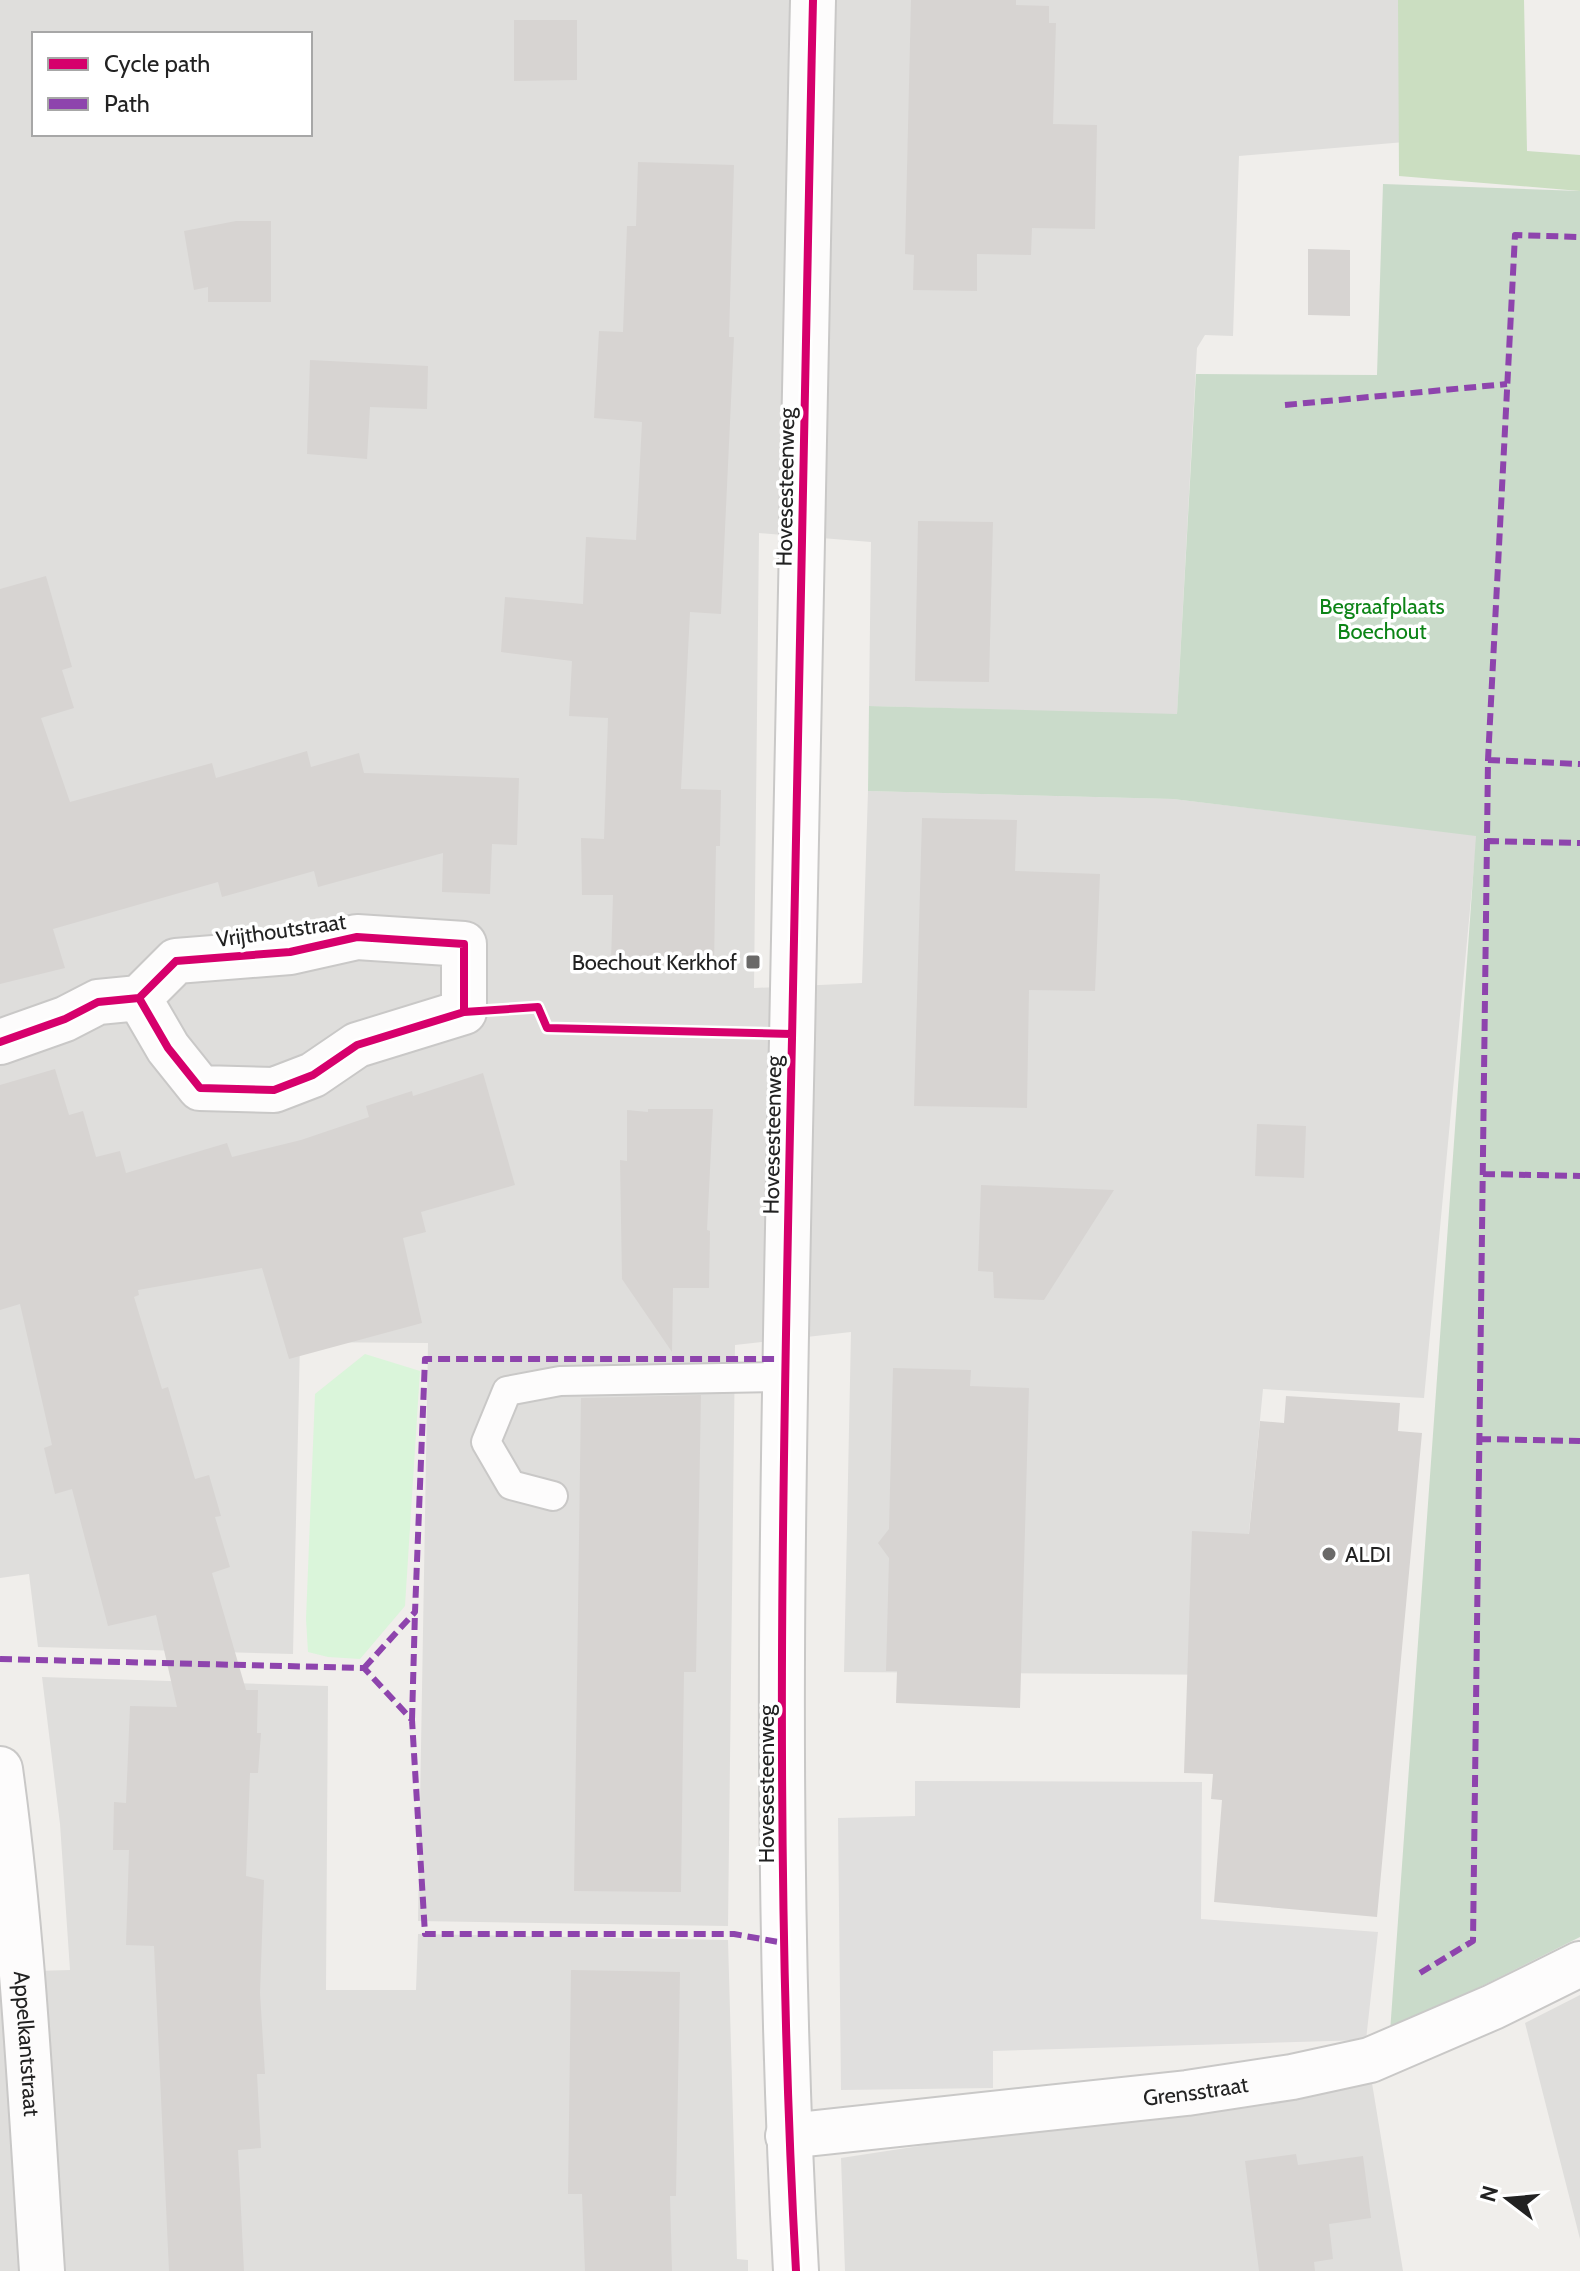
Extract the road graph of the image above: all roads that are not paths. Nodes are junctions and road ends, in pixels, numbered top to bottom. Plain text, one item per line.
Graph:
1 (813, 0) edge
2 (139, 998) junction
3 (0, 1042) edge
4 (784, 1377) junction
5 (553, 1496) dead end
6 (0, 1769) edge
7 (1580, 1964) edge
8 (788, 2136) junction
9 (42, 2271) edge
10 (796, 2271) edge

1 - 4 street, Hovesesteenweg
2 - 2 street, Vrijthoutstraat
2 - 3 street
4 - 5 lane
4 - 8 street, Hovesesteenweg
6 - 9 street, Appelkantstraat
7 - 8 street, Grensstraat
8 - 10 street, Hovesesteenweg

